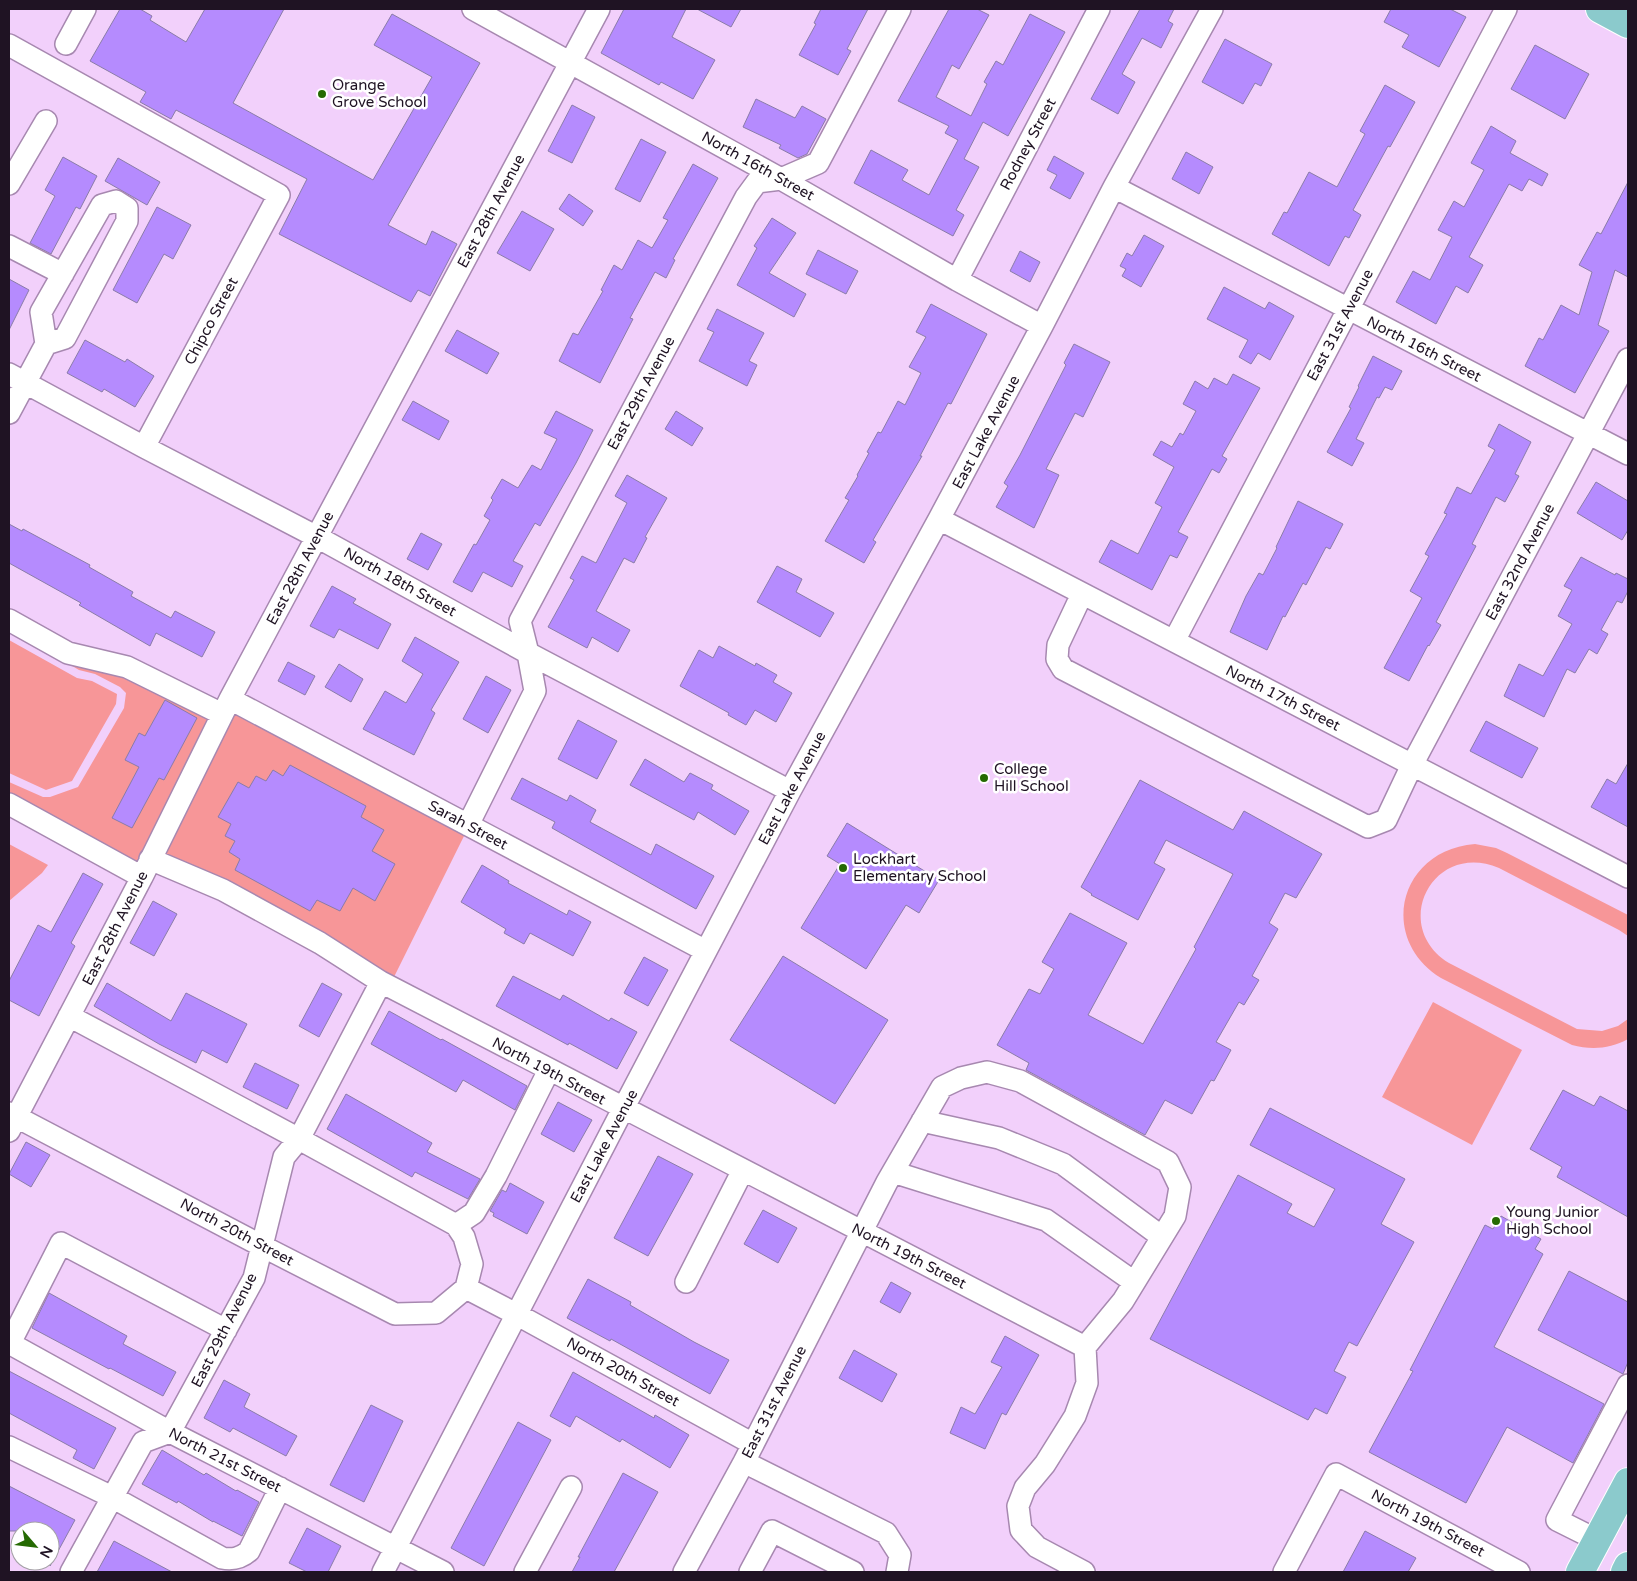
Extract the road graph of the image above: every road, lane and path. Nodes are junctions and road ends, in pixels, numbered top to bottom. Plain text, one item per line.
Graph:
1 (85, 9) edge
2 (473, 9) edge
3 (599, 9) edge
4 (900, 9) edge
5 (1099, 9) edge
6 (1212, 9) edge
7 (1506, 9) edge
8 (1600, 9) edge
9 (1628, 24) edge
10 (66, 44) dead end
11 (9, 45) edge
12 (571, 62) junction
13 (46, 121) dead end
14 (781, 179) junction
15 (9, 184) edge
16 (1114, 187) junction
17 (9, 246) edge
18 (63, 274) junction
19 (957, 280) junction
20 (1348, 310) junction
21 (1042, 326) junction
22 (46, 344) junction
23 (1628, 359) edge
24 (17, 379) edge
25 (9, 413) edge
26 (1589, 434) junction
27 (144, 448) junction
28 (1628, 454) edge
29 (939, 519) junction
30 (317, 537) junction
31 (1082, 594) junction
32 (9, 620) edge
33 (1174, 641) junction
34 (528, 653) junction
35 (226, 707) junction
36 (1412, 765) junction
37 (790, 791) junction
38 (9, 804) edge
39 (468, 825) junction
40 (146, 868) junction
41 (1628, 877) edge
42 (706, 951) junction
43 (381, 982) junction
44 (69, 1016) junction
45 (549, 1070) junction
46 (623, 1109) junction
47 (11, 1120) edge
48 (922, 1121) junction
49 (299, 1139) junction
50 (743, 1170) junction
51 (890, 1177) junction
52 (456, 1225) junction
53 (862, 1231) junction
54 (1162, 1237) junction
55 (262, 1246) junction
56 (686, 1282) dead end
57 (1134, 1282) junction
58 (466, 1288) junction
59 (516, 1314) junction
60 (226, 1330) junction
61 (9, 1344) edge
62 (1085, 1347) junction
63 (1628, 1385) edge
64 (170, 1432) junction
65 (9, 1447) edge
66 (748, 1453) junction
67 (1628, 1482) edge
68 (570, 1487) dead end
69 (280, 1488) junction
70 (112, 1497) junction
71 (1597, 1540) junction
72 (397, 1548) junction
73 (1628, 1566) edge
74 (71, 1572) edge
75 (383, 1572) edge
76 (443, 1572) edge
77 (525, 1572) edge
78 (684, 1572) edge
79 (750, 1572) edge
80 (853, 1572) edge
81 (896, 1572) edge
82 (1084, 1572) edge
83 (1284, 1572) edge
84 (1519, 1572) edge
85 (1580, 1572) edge
86 (1625, 1572) edge

1 - 10 street
2 - 12 street, North 16th Street
3 - 12 street, East 28th Avenue
4 - 14 street, East 29th Avenue
5 - 19 street, Rodney Street
6 - 16 street, East Lake Avenue
7 - 20 street, East 31st Avenue
8 - 9 main road
11 - 27 street, Chipco Street
12 - 14 street, North 16th Street
12 - 30 street, East 28th Avenue
13 - 15 street
14 - 19 street, North 16th Street
14 - 34 street, East 29th Avenue
16 - 20 street, North 16th Street
16 - 21 street, East Lake Avenue
17 - 18 street
18 - 22 street
18 - 22 street
19 - 21 street, North 16th Street
20 - 26 street, North 16th Street
20 - 33 street, East 31st Avenue
21 - 29 street, East Lake Avenue
22 - 24 street
23 - 26 street, East 32nd Avenue
24 - 25 street
24 - 27 street, North 18th Street
26 - 28 street, North 16th Street
26 - 36 street, East 32nd Avenue
27 - 30 street, North 18th Street
29 - 31 street, North 17th Street
29 - 37 street, East Lake Avenue
30 - 34 street, North 18th Street
30 - 35 street, East 28th Avenue
31 - 33 street, North 17th Street
31 - 36 street, East 32nd Avenue
32 - 35 street, Sarah Street
33 - 36 street, North 17th Street
34 - 37 street, North 18th Street
34 - 39 street, East 29th Avenue
35 - 39 street, Sarah Street
35 - 40 street, East 28th Avenue
36 - 41 street, North 17th Street
37 - 42 street, East Lake Avenue
38 - 40 street, North 19th Street
39 - 42 street, Sarah Street
40 - 43 street, North 19th Street
40 - 44 street, East 28th Avenue
42 - 46 street, East Lake Avenue
43 - 45 street, North 19th Street
43 - 49 street, East 29th Avenue
44 - 47 street, East 28th Avenue
44 - 49 street
45 - 46 street, North 19th Street
45 - 52 street
46 - 50 street, North 19th Street
46 - 59 street, East Lake Avenue
47 - 55 street, North 20th Street
48 - 51 street, East 31st Avenue
48 - 54 street
48 - 54 street, East 31st Avenue
49 - 52 street
49 - 55 street, East 29th Avenue
50 - 53 street, North 19th Street
50 - 56 street
51 - 53 street, East 31st Avenue
51 - 57 street
52 - 58 street
53 - 62 street, North 19th Street
53 - 66 street, East 31st Avenue
54 - 57 street, East 31st Avenue
55 - 58 street, North 20th Street
55 - 60 street, East 29th Avenue
57 - 62 street, East 31st Avenue
58 - 59 street, North 20th Street
59 - 66 street, North 20th Street
59 - 72 street, East Lake Avenue
60 - 61 street
60 - 64 street, East 29th Avenue
61 - 64 street, North 21st Street
62 - 82 street
63 - 71 street
64 - 69 street, North 21st Street
64 - 70 street
65 - 70 street
66 - 78 street, East 31st Avenue
66 - 81 street, North 20th Street
67 - 71 main road
68 - 77 street
69 - 70 street
69 - 72 street, North 21st Street
70 - 74 street
71 - 85 main road
72 - 75 street, East Lake Avenue
72 - 76 street, North 21st Street
73 - 86 main road
79 - 80 street
83 - 84 street, North 19th Street

